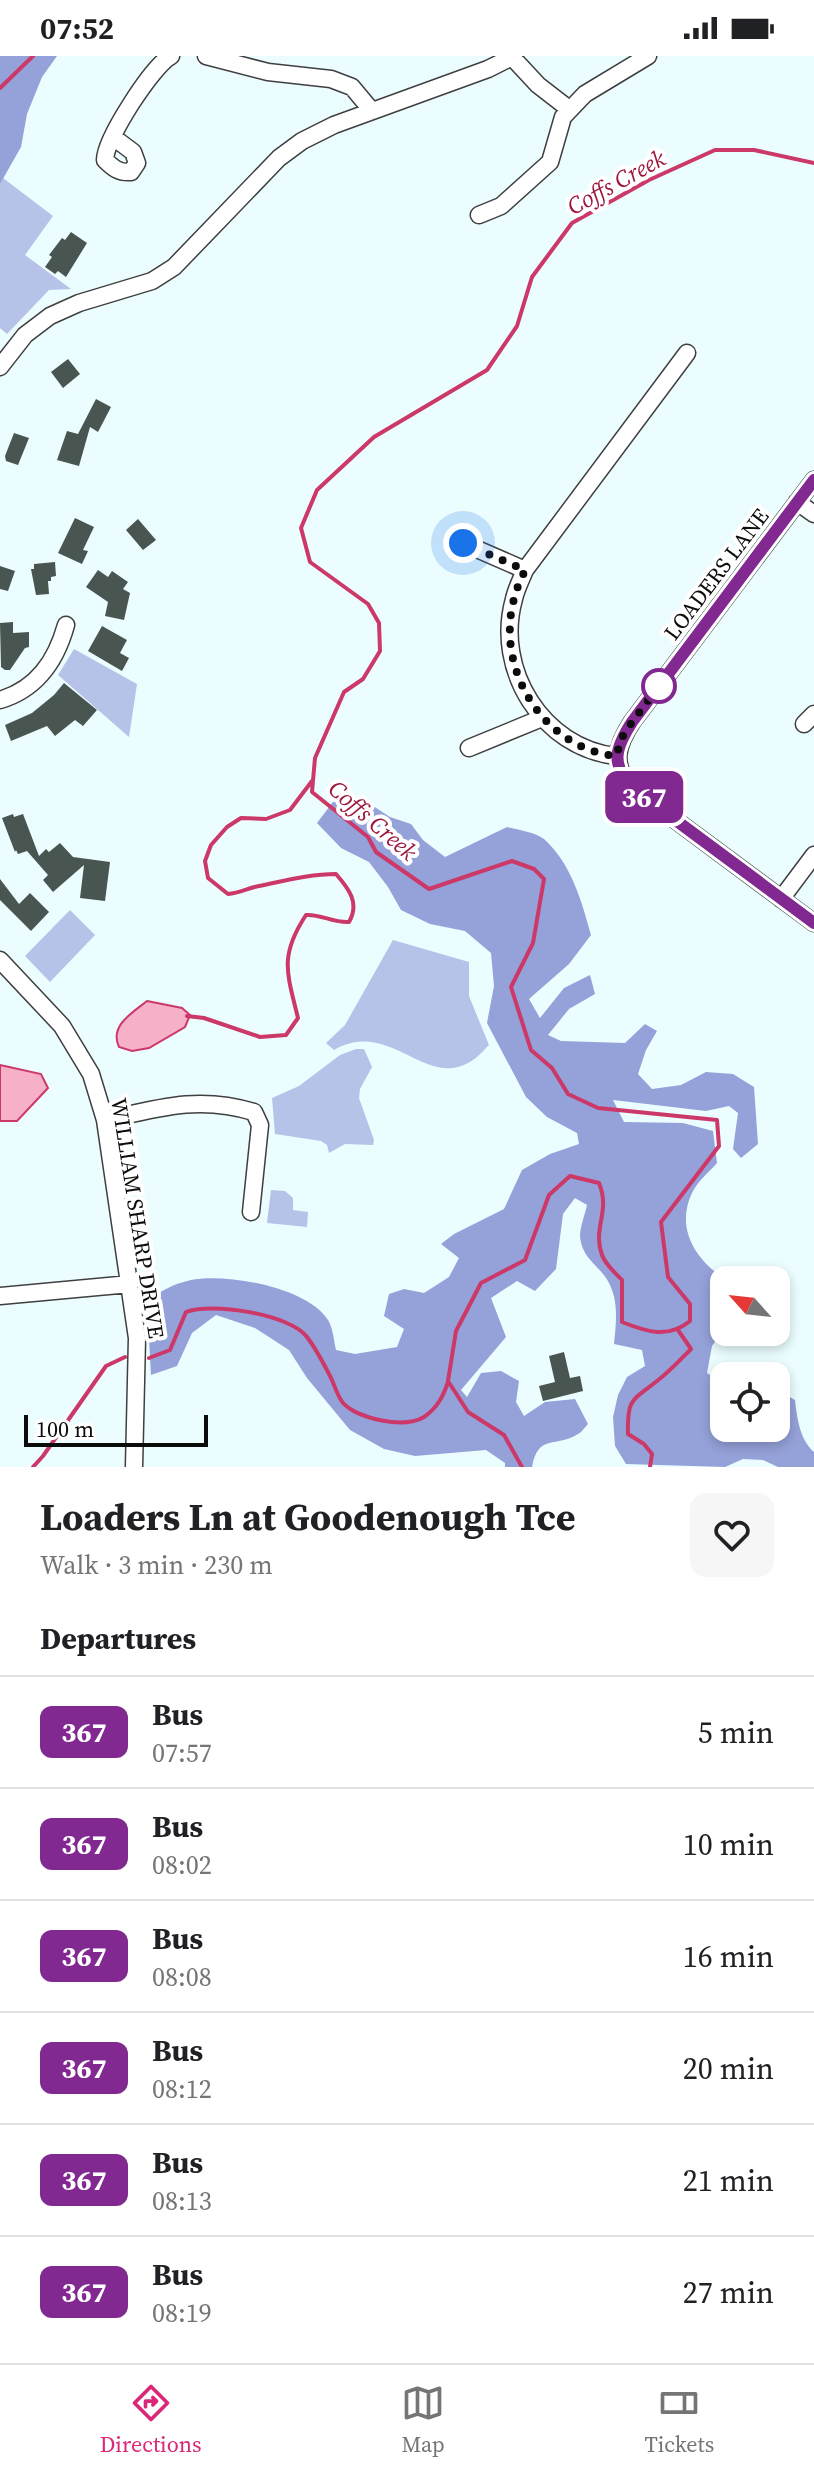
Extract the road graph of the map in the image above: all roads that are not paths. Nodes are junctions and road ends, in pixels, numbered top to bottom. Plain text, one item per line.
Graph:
1 (206, 56) edge
2 (513, 56) edge
3 (648, 56) edge
4 (162, 57) edge
5 (569, 109) junction
6 (372, 111) junction
7 (113, 137) dead end
8 (479, 215) dead end
9 (687, 353) dead end
10 (0, 367) edge
11 (814, 480) edge
12 (797, 502) junction
13 (814, 514) edge
14 (463, 543) dead end
15 (525, 570) junction
16 (66, 625) dead end
17 (0, 700) edge
18 (542, 718) junction
19 (469, 748) dead end
20 (616, 756) junction
21 (814, 855) edge
22 (781, 899) junction
23 (814, 923) edge
24 (0, 960) edge
25 (105, 1120) junction
26 (251, 1212) dead end
27 (130, 1284) junction
28 (0, 1296) edge
29 (134, 1467) edge

1 - 6 street
2 - 5 street
2 - 6 street
3 - 5 street
4 - 7 street
5 - 8 street
6 - 10 street
9 - 15 street
11 - 12 street, LOADERS LANE
12 - 13 street
12 - 20 street, LOADERS LANE
14 - 15 street
15 - 18 street
16 - 17 street
18 - 19 street
18 - 20 street
20 - 22 street
21 - 22 street
22 - 23 street
24 - 25 street, WILLIAM SHARP DRIVE
25 - 26 street
25 - 27 street, WILLIAM SHARP DRIVE
27 - 28 street
27 - 29 street, WILLIAM SHARP DRIVE

